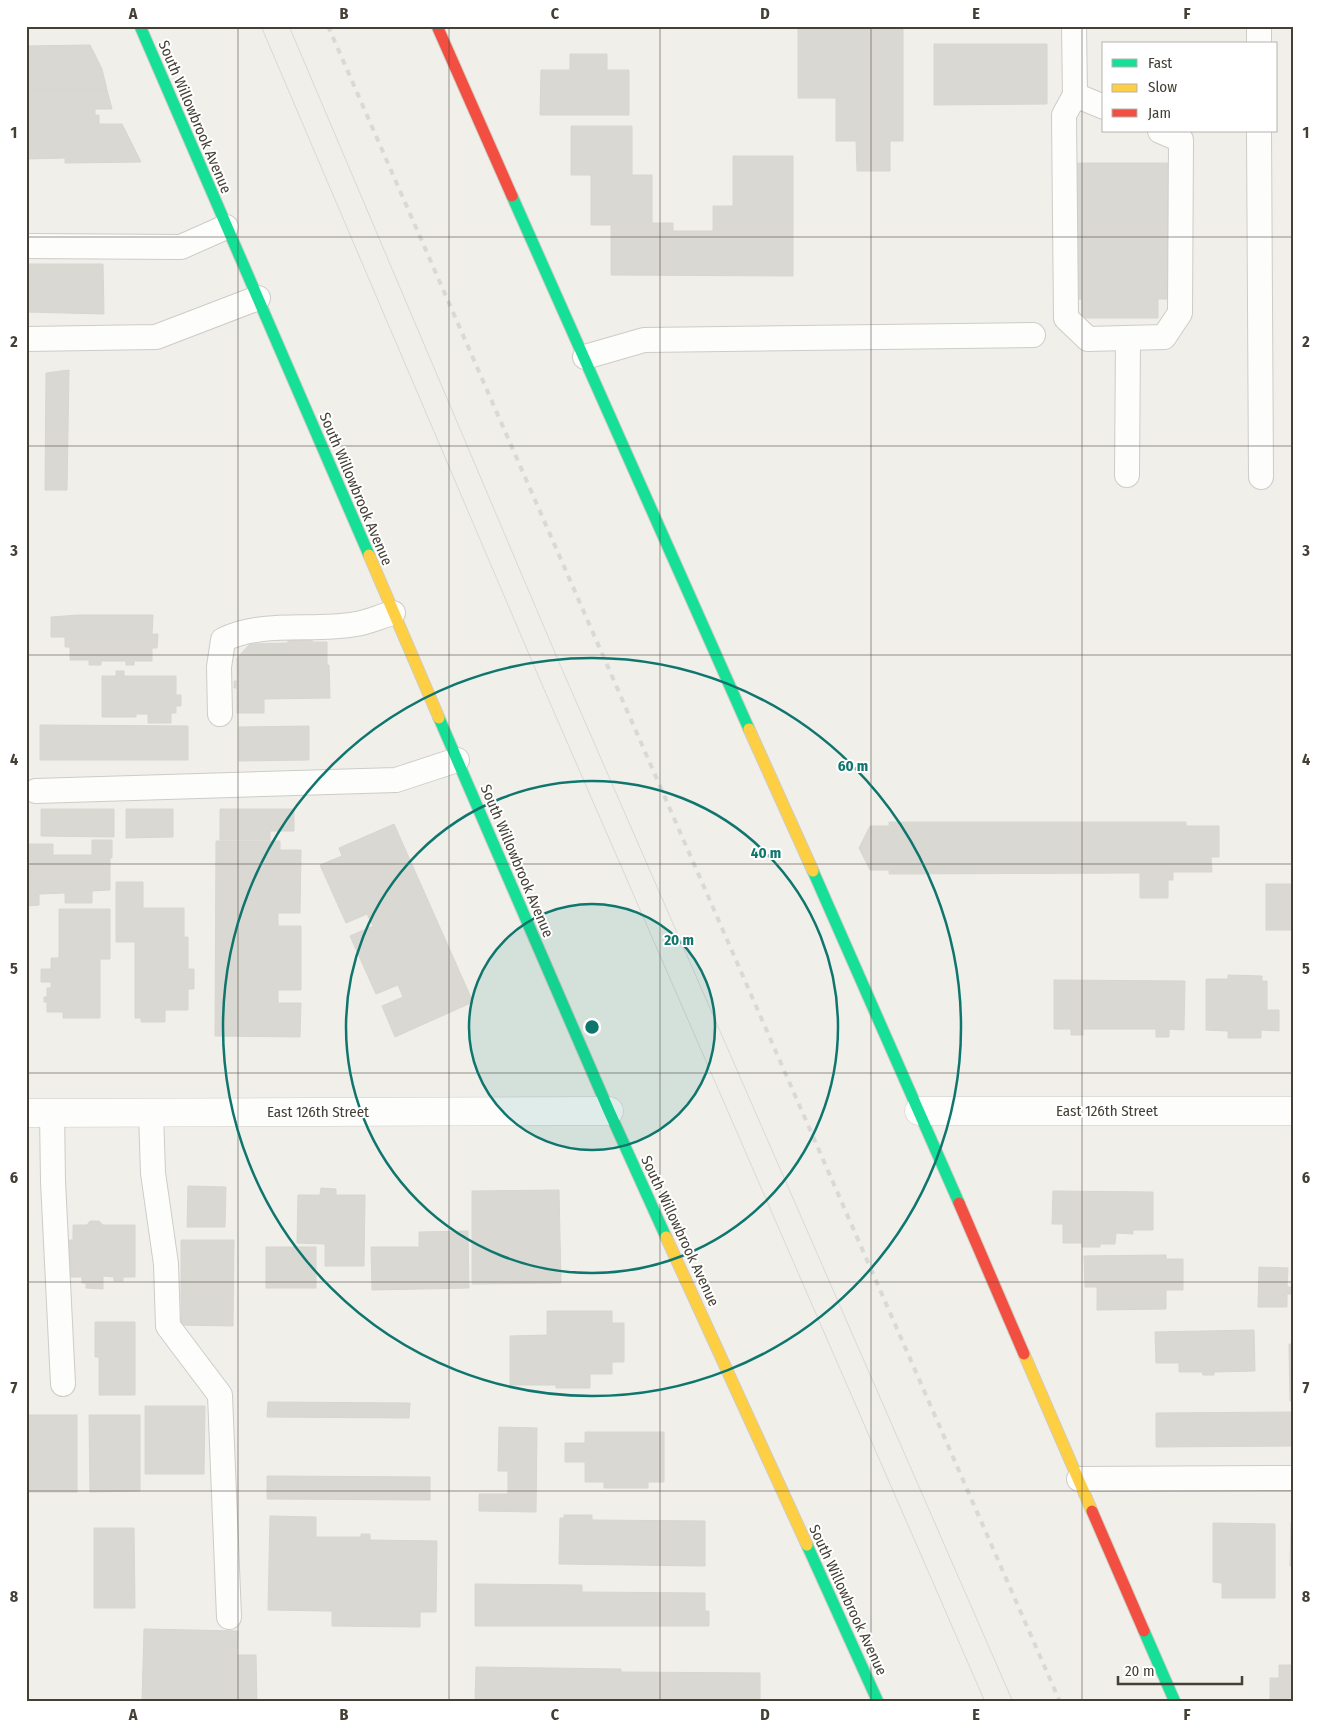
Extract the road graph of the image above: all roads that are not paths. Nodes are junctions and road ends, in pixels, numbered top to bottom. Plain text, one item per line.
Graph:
1 (140, 26) edge
2 (437, 26) edge
3 (1074, 26) edge
4 (1259, 26) edge
5 (1259, 42) edge
6 (1075, 95) junction
7 (1102, 106) edge
8 (1162, 132) edge
9 (1259, 132) edge
10 (226, 227) junction
11 (26, 246) edge
12 (258, 298) junction
13 (1033, 335) dead end
14 (1128, 338) junction
15 (26, 339) edge
16 (584, 357) junction
17 (1127, 475) dead end
18 (1261, 477) dead end
19 (393, 613) junction
20 (220, 714) dead end
21 (457, 760) junction
22 (36, 791) dead end
23 (609, 1111) junction
24 (919, 1111) junction
25 (1294, 1111) edge
26 (39, 1113) edge
27 (151, 1113) junction
28 (63, 1384) dead end
29 (1294, 1478) edge
30 (1079, 1480) junction
31 (229, 1618) dead end
32 (878, 1702) edge
33 (1175, 1702) edge

1 - 10 street, South Willowbrook Avenue
2 - 16 street
3 - 6 lane
4 - 5 lane
6 - 7 lane
6 - 14 lane
8 - 14 lane
9 - 18 lane
10 - 11 lane
10 - 12 street, South Willowbrook Avenue
12 - 15 lane
12 - 19 street, South Willowbrook Avenue
13 - 16 lane
14 - 17 lane
16 - 24 street
19 - 20 lane
19 - 21 street, South Willowbrook Avenue
21 - 22 lane
21 - 23 street, South Willowbrook Avenue
23 - 27 street, East 126th Street
23 - 32 street, South Willowbrook Avenue
24 - 25 street, East 126th Street
24 - 30 street
26 - 27 street, East 126th Street
26 - 28 lane
27 - 31 lane
29 - 30 lane
30 - 33 street

